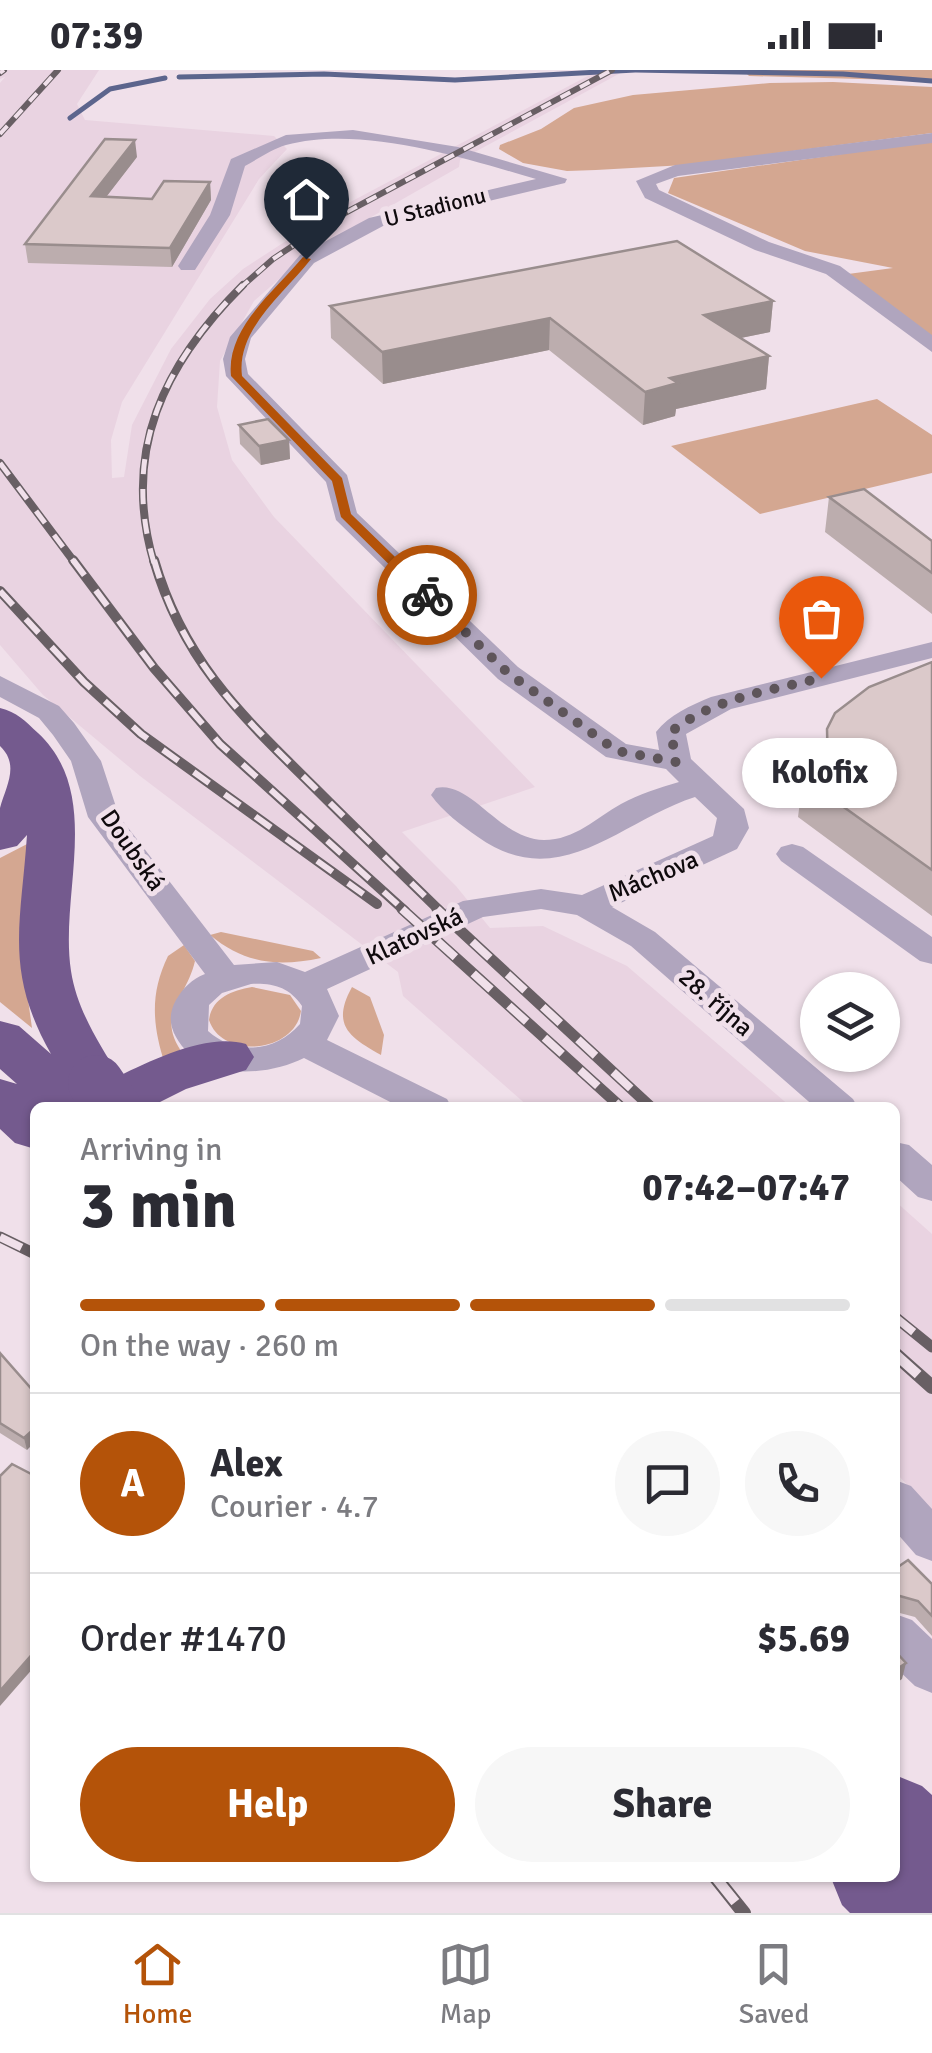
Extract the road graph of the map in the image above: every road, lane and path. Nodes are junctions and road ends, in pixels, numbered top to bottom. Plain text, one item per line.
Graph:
1 (932, 138) edge
2 (188, 266) dead end
3 (932, 345) edge
4 (932, 650) edge
5 (0, 686) edge
6 (13, 732) edge
7 (676, 762) junction
8 (702, 784) junction
9 (447, 796) dead end
10 (0, 836) edge
11 (792, 854) dead end
12 (586, 906) junction
13 (932, 953) edge
14 (226, 978) junction
15 (306, 984) junction
16 (0, 1039) edge
17 (304, 1043) junction
18 (227, 1057) junction
19 (43, 1102) edge
20 (50, 1102) edge
21 (79, 1102) edge
22 (422, 1102) edge
23 (833, 1102) edge
24 (900, 1640) edge
25 (932, 1671) edge
26 (900, 1817) edge
27 (932, 1846) edge
28 (874, 1882) edge
29 (908, 1913) edge

1 - 3 street
2 - 7 street, U Stadionu
4 - 7 street
5 - 14 street, Doubská
6 - 10 highway
6 - 20 highway
7 - 8 street, Máchova
8 - 9 street
8 - 12 street, Máchova
11 - 13 street
12 - 15 street, Klatovská
12 - 23 street, 28. října
14 - 15 street
14 - 18 street
15 - 17 street
16 - 19 highway
17 - 18 street
17 - 22 street
18 - 21 highway
24 - 25 street
26 - 27 highway
28 - 29 highway

